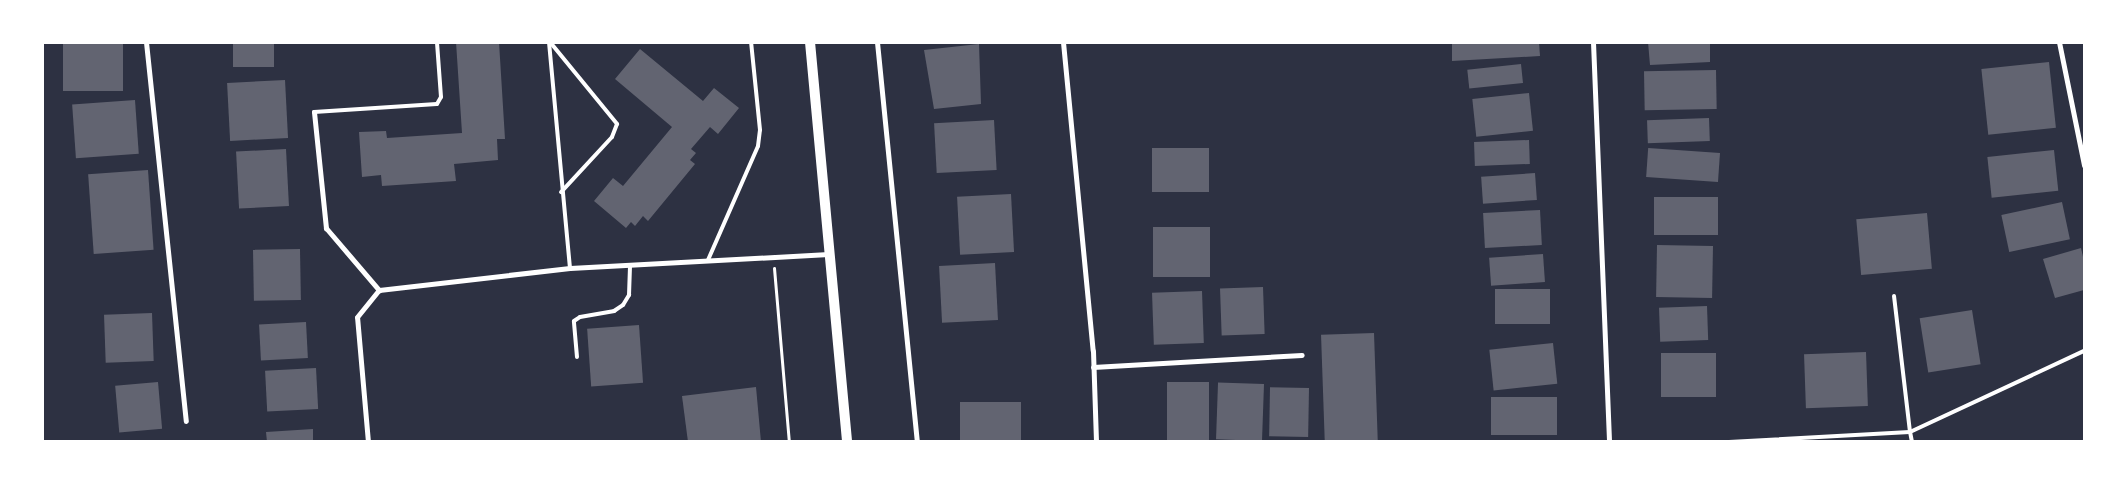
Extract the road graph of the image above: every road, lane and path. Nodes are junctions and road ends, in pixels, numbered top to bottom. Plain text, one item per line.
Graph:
1 (146, 42) edge
2 (437, 42) edge
3 (550, 42) edge
4 (751, 42) edge
5 (810, 42) edge
6 (877, 42) edge
7 (1063, 42) edge
8 (1593, 42) edge
9 (2059, 42) edge
10 (314, 112) joint
11 (2084, 164) edge
12 (561, 192) junction
13 (829, 254) junction
14 (773, 257) junction
15 (708, 260) junction
16 (630, 265) junction
17 (570, 268) junction
18 (379, 290) junction
19 (1894, 296) dead end
20 (2084, 351) edge
21 (1302, 355) dead end
22 (576, 357) dead end
23 (1093, 367) junction
24 (186, 421) dead end
25 (1910, 432) junction
26 (368, 442) edge
27 (789, 442) edge
28 (847, 442) edge
29 (917, 442) edge
30 (1096, 442) edge
31 (1609, 442) edge
32 (1729, 442) edge
33 (1912, 442) edge

1 - 24 street
2 - 10 lane
3 - 12 lane
3 - 12 lane
4 - 15 lane
5 - 13 main road
6 - 29 street
7 - 23 street
8 - 31 street
9 - 11 street
10 - 18 street
12 - 17 lane
13 - 14 street
13 - 28 main road
14 - 15 street
14 - 27 path
15 - 16 street
16 - 17 street
16 - 22 lane
17 - 18 street
18 - 26 street
19 - 25 lane
20 - 25 lane
21 - 23 street
23 - 30 street
25 - 32 lane
25 - 33 lane

